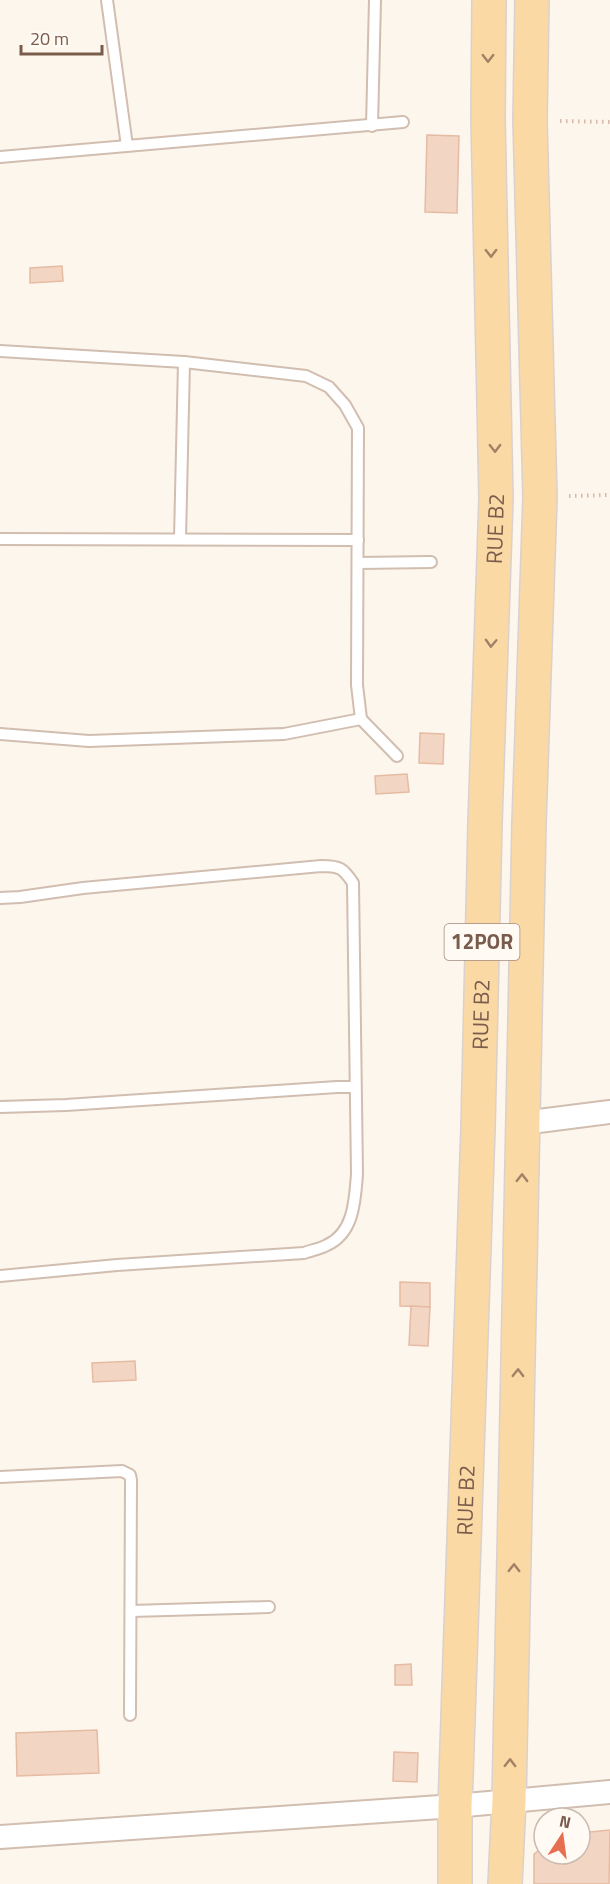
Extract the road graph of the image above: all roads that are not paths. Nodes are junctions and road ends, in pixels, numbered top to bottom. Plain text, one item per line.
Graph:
1 (107, 0) edge
2 (375, 0) edge
3 (489, 0) edge
4 (532, 0) edge
5 (403, 122) dead end
6 (372, 126) junction
7 (127, 147) junction
8 (0, 157) edge
9 (0, 351) edge
10 (184, 362) junction
11 (0, 539) edge
12 (180, 539) junction
13 (358, 540) junction
14 (431, 562) dead end
15 (358, 563) junction
16 (361, 719) junction
17 (0, 734) edge
18 (397, 756) dead end
19 (0, 898) edge
20 (355, 1087) junction
21 (0, 1107) edge
22 (610, 1113) edge
23 (524, 1123) junction
24 (0, 1276) edge
25 (0, 1477) edge
26 (270, 1607) dead end
27 (131, 1611) junction
28 (130, 1715) dead end
29 (610, 1792) edge
30 (509, 1801) junction
31 (454, 1806) junction
32 (0, 1837) edge
33 (455, 1884) edge
34 (506, 1884) edge

1 - 7 lane
2 - 6 lane
3 -> 31 main road, RUE B2 / 12POR
4 - 23 main road, RUE B2 / 12POR
5 - 6 lane
6 - 7 lane
7 - 8 lane
9 - 10 lane
10 - 12 lane
10 - 13 lane
11 - 12 lane
12 - 13 lane
13 - 15 lane
14 - 15 lane
15 - 16 lane
16 - 17 lane
16 - 18 lane
19 - 20 lane
20 - 21 lane
20 - 24 lane
22 - 23 street
30 -> 23 main road, RUE B2 / 12POR
25 - 27 lane
26 - 27 lane
27 - 28 lane
29 - 30 street
30 - 31 street
30 - 34 main road, RUE B2 / 12POR
31 - 32 street
31 - 33 main road, RUE B2 / 12POR

